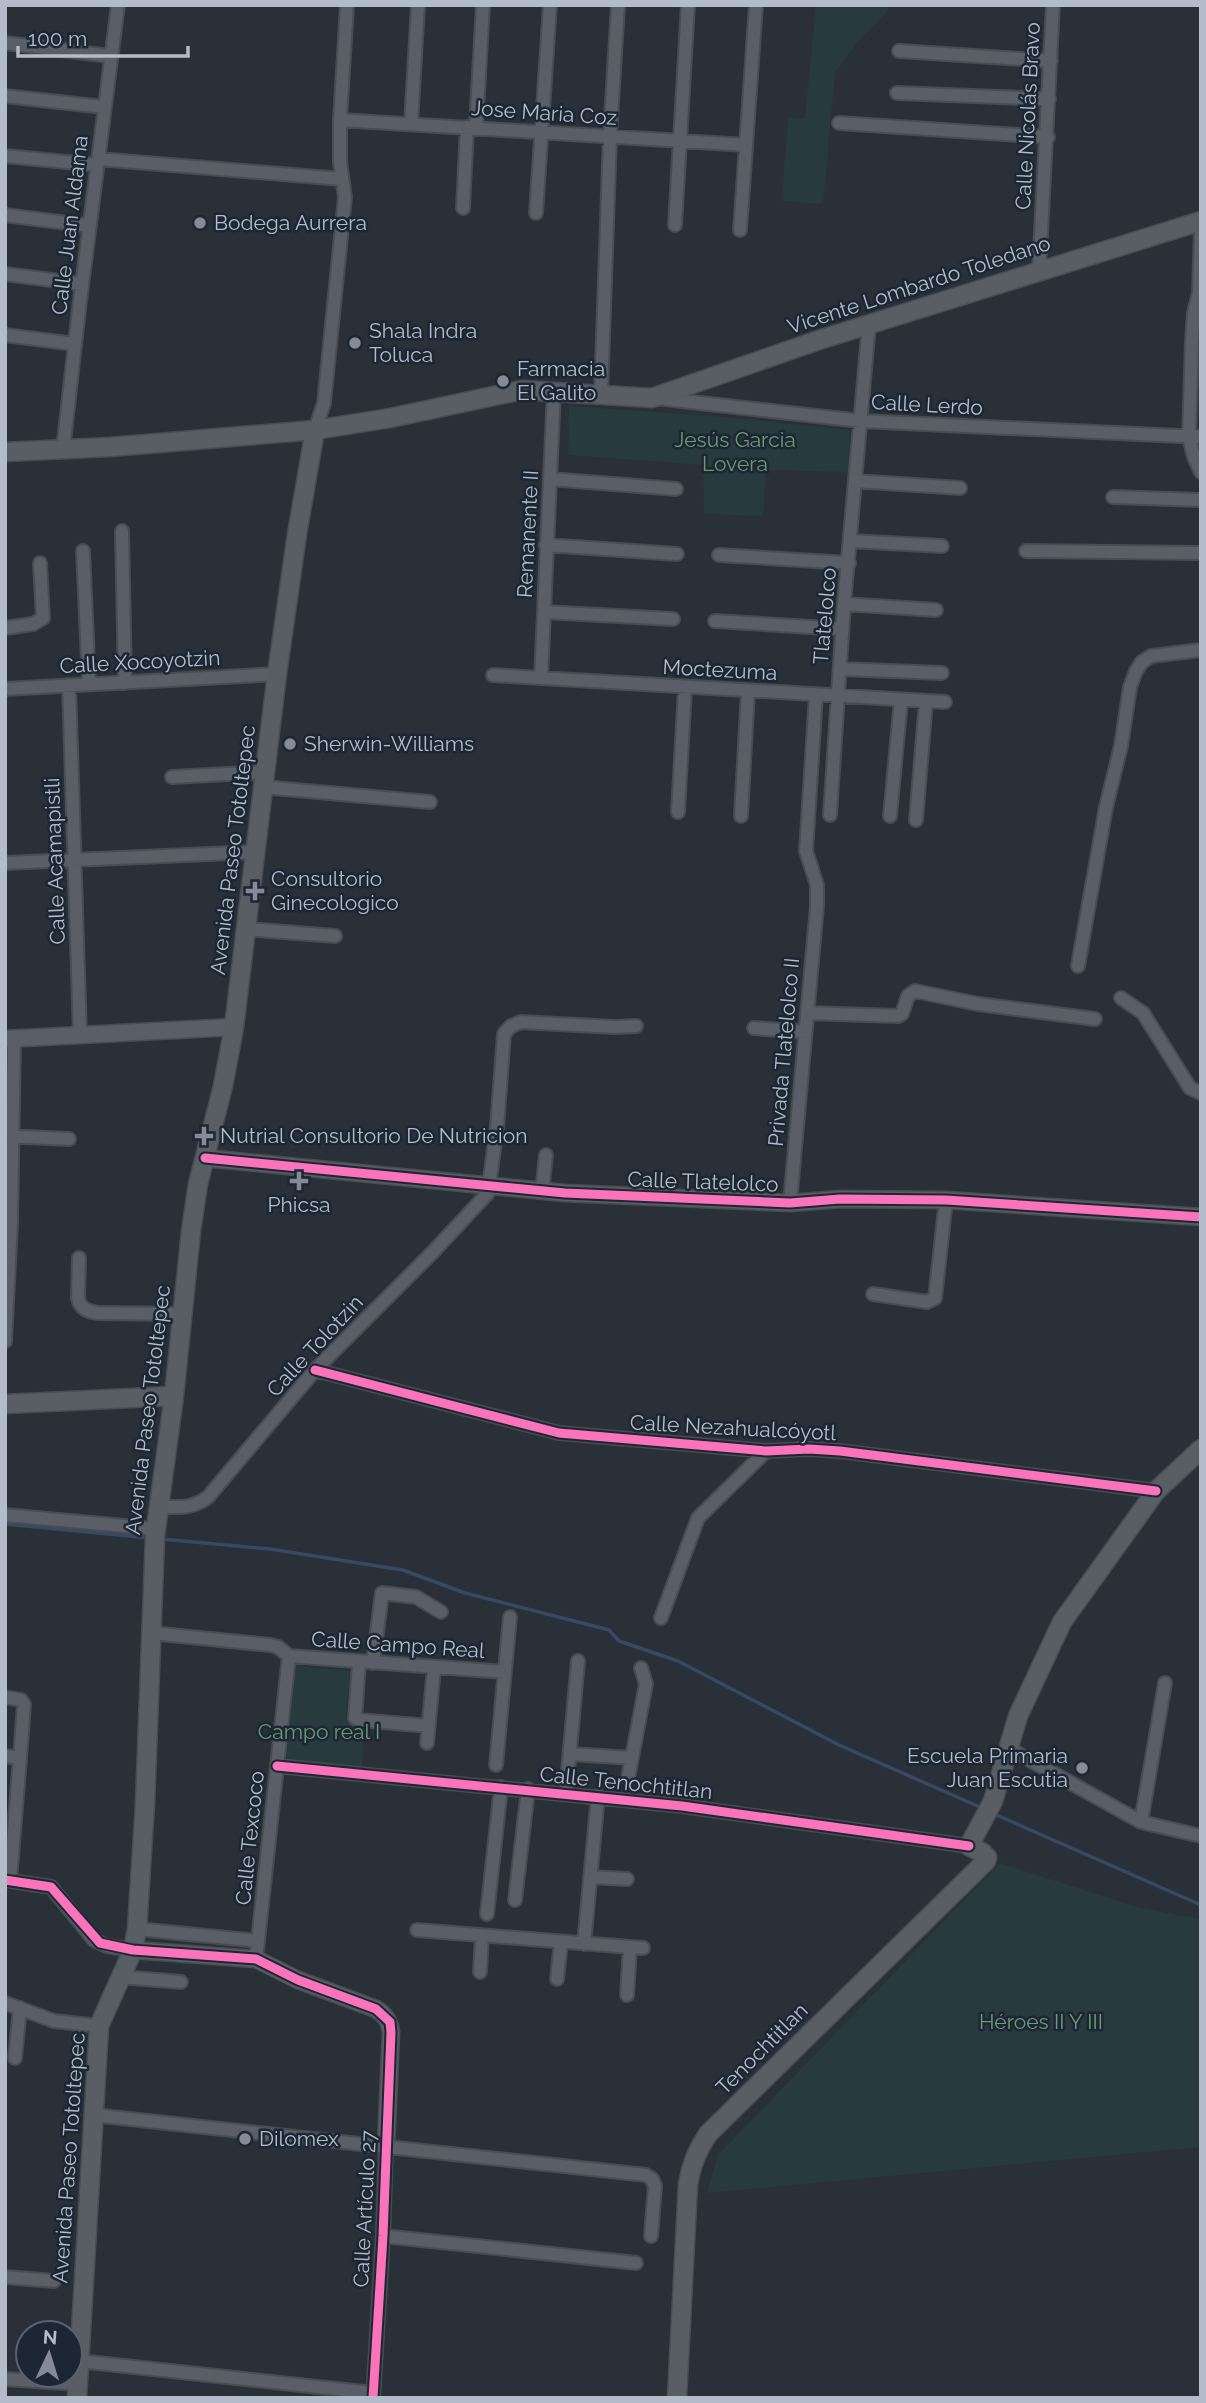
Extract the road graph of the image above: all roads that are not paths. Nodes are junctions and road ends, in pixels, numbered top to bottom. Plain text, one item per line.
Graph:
1 (118, 5) edge
2 (347, 5) edge
3 (418, 5) edge
4 (483, 5) edge
5 (550, 5) edge
6 (618, 5) edge
7 (688, 5) edge
8 (756, 5) edge
9 (1053, 5) edge
10 (5, 43) edge
11 (899, 51) dead end
12 (110, 56) junction
13 (1051, 61) junction
14 (897, 93) dead end
15 (5, 96) edge
16 (1049, 99) junction
17 (104, 107) junction
18 (340, 120) junction
19 (839, 123) dead end
20 (411, 124) junction
21 (472, 127) junction
22 (541, 132) junction
23 (610, 136) junction
24 (1048, 137) junction
25 (680, 141) junction
26 (746, 145) junction
27 (5, 156) edge
28 (98, 162) junction
29 (342, 179) junction
30 (463, 208) dead end
31 (536, 213) dead end
32 (5, 215) edge
33 (1201, 221) edge
34 (675, 225) dead end
35 (90, 226) junction
36 (740, 230) dead end
37 (1201, 231) edge
38 (1039, 271) junction
39 (5, 274) edge
40 (82, 284) junction
41 (869, 324) junction
42 (5, 335) edge
43 (1196, 341) edge
44 (75, 344) junction
45 (554, 391) junction
46 (601, 394) junction
47 (652, 398) junction
48 (861, 421) junction
49 (315, 430) junction
50 (1195, 437) edge
51 (63, 450) junction
52 (5, 452) edge
53 (1201, 472) edge
54 (550, 479) junction
55 (855, 481) junction
56 (960, 488) dead end
57 (677, 489) dead end
58 (1113, 497) dead end
59 (1201, 499) edge
60 (122, 531) dead end
61 (851, 541) junction
62 (546, 545) junction
63 (942, 546) dead end
64 (83, 551) dead end
65 (1026, 551) dead end
66 (1201, 553) edge
67 (677, 554) dead end
68 (719, 555) dead end
69 (40, 563) dead end
70 (849, 563) junction
71 (844, 604) junction
72 (936, 610) dead end
73 (544, 612) junction
74 (673, 619) dead end
75 (715, 621) dead end
76 (5, 628) edge
77 (842, 629) junction
78 (1201, 650) edge
79 (840, 669) junction
80 (942, 673) dead end
81 (277, 674) junction
82 (493, 675) dead end
83 (541, 678) junction
84 (89, 683) junction
85 (125, 683) junction
86 (68, 685) junction
87 (685, 688) junction
88 (5, 689) edge
89 (748, 691) junction
90 (816, 695) junction
91 (838, 696) junction
92 (901, 700) junction
93 (926, 701) junction
94 (945, 702) dead end
95 (172, 777) dead end
96 (264, 780) junction
97 (430, 802) dead end
98 (678, 812) dead end
99 (830, 815) dead end
100 (741, 816) dead end
101 (890, 816) dead end
102 (916, 820) dead end
103 (255, 852) junction
104 (74, 859) junction
105 (5, 863) edge
106 (246, 929) junction
107 (335, 936) dead end
108 (1078, 966) dead end
109 (1121, 998) dead end
110 (807, 1013) junction
111 (1095, 1019) dead end
112 (636, 1026) dead end
113 (234, 1027) junction
114 (754, 1028) dead end
115 (805, 1032) junction
116 (80, 1036) junction
117 (10, 1039) edge
118 (1201, 1093) edge
119 (9, 1136) edge
120 (69, 1139) dead end
121 (546, 1155) dead end
122 (205, 1158) junction
123 (490, 1188) junction
124 (542, 1192) junction
125 (946, 1200) junction
126 (790, 1203) junction
127 (1201, 1217) edge
128 (79, 1258) dead end
129 (873, 1294) dead end
130 (183, 1314) junction
131 (5, 1341) edge
132 (315, 1370) junction
133 (174, 1396) junction
134 (5, 1404) edge
135 (1201, 1449) edge
136 (766, 1451) junction
137 (1156, 1491) junction
138 (159, 1507) junction
139 (5, 1515) edge
140 (155, 1535) junction
141 (441, 1612) dead end
142 (510, 1617) dead end
143 (661, 1618) dead end
144 (151, 1633) junction
145 (289, 1656) junction
146 (578, 1661) dead end
147 (359, 1662) junction
148 (373, 1663) junction
149 (434, 1668) junction
150 (641, 1668) dead end
151 (505, 1672) junction
152 (1165, 1683) dead end
153 (5, 1697) edge
154 (428, 1726) junction
155 (427, 1743) dead end
156 (1008, 1748) junction
157 (570, 1754) junction
158 (13, 1757) edge
159 (632, 1758) junction
160 (496, 1765) dead end
161 (277, 1766) junction
162 (628, 1778) dead end
163 (501, 1787) junction
164 (528, 1789) junction
165 (566, 1793) junction
166 (598, 1796) junction
167 (10, 1819) edge
168 (1141, 1822) junction
169 (1201, 1836) edge
170 (978, 1851) junction
171 (590, 1877) junction
172 (627, 1879) dead end
173 (8, 1880) edge
174 (515, 1900) dead end
175 (487, 1914) dead end
176 (137, 1929) junction
177 (417, 1930) dead end
178 (482, 1935) junction
179 (258, 1941) junction
180 (561, 1942) junction
181 (584, 1944) junction
182 (133, 1950) junction
183 (256, 1959) junction
184 (480, 1972) dead end
185 (120, 1978) junction
186 (557, 1979) dead end
187 (181, 1982) dead end
188 (627, 1995) dead end
189 (5, 2003) edge
190 (20, 2008) junction
191 (99, 2026) junction
192 (15, 2058) dead end
193 (93, 2115) junction
194 (386, 2147) junction
195 (383, 2236) junction
196 (652, 2236) dead end
197 (636, 2263) dead end
198 (5, 2277) edge
199 (54, 2281) dead end
200 (81, 2319) edge
201 (84, 2362) edge
202 (5, 2379) edge
203 (77, 2391) edge
204 (373, 2396) edge
205 (677, 2398) edge

1 - 12 street, Calle Juan Aldama
2 - 18 street
3 - 20 street
4 - 21 street
5 - 22 street
6 - 23 street
7 - 25 street
8 - 26 street
9 - 13 street, Calle Nicolás Bravo
10 - 12 street
11 - 13 street
12 - 17 street, Calle Juan Aldama
13 - 16 street, Calle Nicolás Bravo
14 - 16 street
15 - 17 street
16 - 24 street, Calle Nicolás Bravo
17 - 28 street, Calle Juan Aldama
18 - 20 street, Jose Maria Coz
18 - 29 street
19 - 24 street
20 - 21 street, Jose Maria Coz
21 - 22 street, Jose Maria Coz
21 - 30 street
22 - 23 street, Jose Maria Coz
22 - 31 street
23 - 25 street, Jose Maria Coz
23 - 46 street
24 - 38 street, Calle Nicolás Bravo
25 - 26 street, Jose Maria Coz
25 - 34 street
26 - 36 street
27 - 28 street
28 - 29 street
28 - 35 street, Calle Juan Aldama
29 - 49 street
32 - 35 street
33 - 38 main road, Vicente Lombardo Toledano
35 - 40 street, Calle Juan Aldama
37 - 43 street
38 - 41 main road, Vicente Lombardo Toledano
39 - 40 street
40 - 44 street, Calle Juan Aldama
41 - 47 main road, Vicente Lombardo Toledano
41 - 48 street, Tlatelolco
42 - 44 street
43 - 50 street
44 - 51 street, Calle Juan Aldama
45 - 46 main road
45 - 49 main road
45 - 54 street, Remanente II
46 - 47 main road
47 - 48 street, Calle Lerdo
48 - 50 street, Calle Lerdo
48 - 55 street, Tlatelolco
49 - 51 main road
49 - 81 main road, Avenida Paseo Totoltepec
50 - 53 street
51 - 52 main road
54 - 57 street
54 - 62 street, Remanente II
55 - 56 street
55 - 61 street, Tlatelolco
58 - 59 street
60 - 85 street
61 - 63 street
61 - 70 street, Tlatelolco
62 - 67 street
62 - 73 street, Remanente II
64 - 84 street
65 - 66 street
68 - 70 street
69 - 76 street
70 - 71 street, Tlatelolco
71 - 72 street
71 - 77 street, Tlatelolco
73 - 74 street
73 - 83 street, Remanente II
75 - 77 street
77 - 79 street, Tlatelolco
78 - 108 street
79 - 80 street
79 - 91 street, Tlatelolco
81 - 85 street, Calle Xocoyotzin
81 - 96 main road, Avenida Paseo Totoltepec
82 - 83 street, Moctezuma
83 - 87 street, Moctezuma
84 - 85 street, Calle Xocoyotzin
84 - 86 street, Calle Xocoyotzin
86 - 88 street, Calle Xocoyotzin
86 - 104 street, Calle Acamapistli
87 - 89 street, Moctezuma
87 - 98 street
89 - 90 street, Moctezuma
89 - 100 street
90 - 91 street, Moctezuma
90 - 110 street, Privada Tlatelolco II
91 - 92 street, Moctezuma
91 - 99 street, Tlatelolco
92 - 93 street, Moctezuma
92 - 101 street
93 - 94 street, Moctezuma
93 - 102 street
95 - 96 street
96 - 97 street
96 - 103 main road, Avenida Paseo Totoltepec
103 - 104 street
103 - 106 main road, Avenida Paseo Totoltepec
104 - 105 street
104 - 116 street, Calle Acamapistli
106 - 107 street
106 - 113 main road, Avenida Paseo Totoltepec
109 - 118 street
110 - 111 street
110 - 115 street, Privada Tlatelolco II
112 - 123 street
113 - 116 street
113 - 122 main road, Avenida Paseo Totoltepec
114 - 115 street
115 - 126 street, Privada Tlatelolco II
116 - 117 street
117 - 119 street
119 - 120 street
119 - 131 street
121 - 124 street
122 - 123 street, Calle Tlatelolco
122 - 130 main road, Avenida Paseo Totoltepec
123 - 124 street, Calle Tlatelolco
123 - 132 street, Calle Tolotzin
124 - 126 street, Calle Tlatelolco
125 - 126 street, Calle Tlatelolco
125 - 127 street, Calle Tlatelolco
125 - 129 street
128 - 130 street
130 - 133 main road, Avenida Paseo Totoltepec
132 - 136 street, Calle Nezahualcóyotl
132 - 138 street, Calle Tolotzin
133 - 134 main road
133 - 138 main road, Avenida Paseo Totoltepec
135 - 137 main road, Tenochtitlan
136 - 137 street, Calle Nezahualcóyotl
136 - 143 street
137 - 156 main road, Tenochtitlan
138 - 140 main road, Avenida Paseo Totoltepec
139 - 140 street
140 - 144 main road, Avenida Paseo Totoltepec
141 - 148 street
142 - 151 street
144 - 145 street, Calle Campo Real
144 - 176 main road, Avenida Paseo Totoltepec
145 - 147 street, Calle Campo Real
145 - 161 street, Calle Texcoco
146 - 157 street
147 - 148 street, Calle Campo Real
147 - 154 street
148 - 149 street, Calle Campo Real
149 - 151 street, Calle Campo Real
149 - 154 street
150 - 159 street
151 - 160 street
152 - 168 street
153 - 158 street
154 - 155 street
156 - 168 street
156 - 170 main road, Tenochtitlan
157 - 159 street
157 - 165 street
158 - 167 street
159 - 162 street
161 - 163 street, Calle Tenochtitlan
161 - 179 street, Calle Texcoco
163 - 164 street, Calle Tenochtitlan
163 - 175 street
164 - 165 street, Calle Tenochtitlan
164 - 174 street
165 - 166 street, Calle Tenochtitlan
166 - 170 street, Calle Tenochtitlan
166 - 171 street
167 - 173 street
168 - 169 street
170 - 205 main road, Tenochtitlan
171 - 172 street
171 - 181 street
173 - 182 street
176 - 179 street
176 - 182 main road, Avenida Paseo Totoltepec
177 - 178 street
178 - 180 street
178 - 184 street
179 - 183 street, Calle Texcoco
180 - 181 street
180 - 186 street
181 - 188 street
182 - 183 street
182 - 185 main road, Avenida Paseo Totoltepec
183 - 194 street, Calle Artículo 27
185 - 187 street
185 - 191 main road, Avenida Paseo Totoltepec
189 - 190 street
190 - 191 street
190 - 192 street
191 - 193 main road, Avenida Paseo Totoltepec
193 - 194 street, Calle Artículo 27
193 - 200 main road, Avenida Paseo Totoltepec
194 - 195 street, Calle Artículo 27
194 - 196 street, Calle Artículo 27
195 - 197 street
195 - 204 street, Calle Artículo 27
198 - 199 street
201 - 204 street
202 - 203 street

